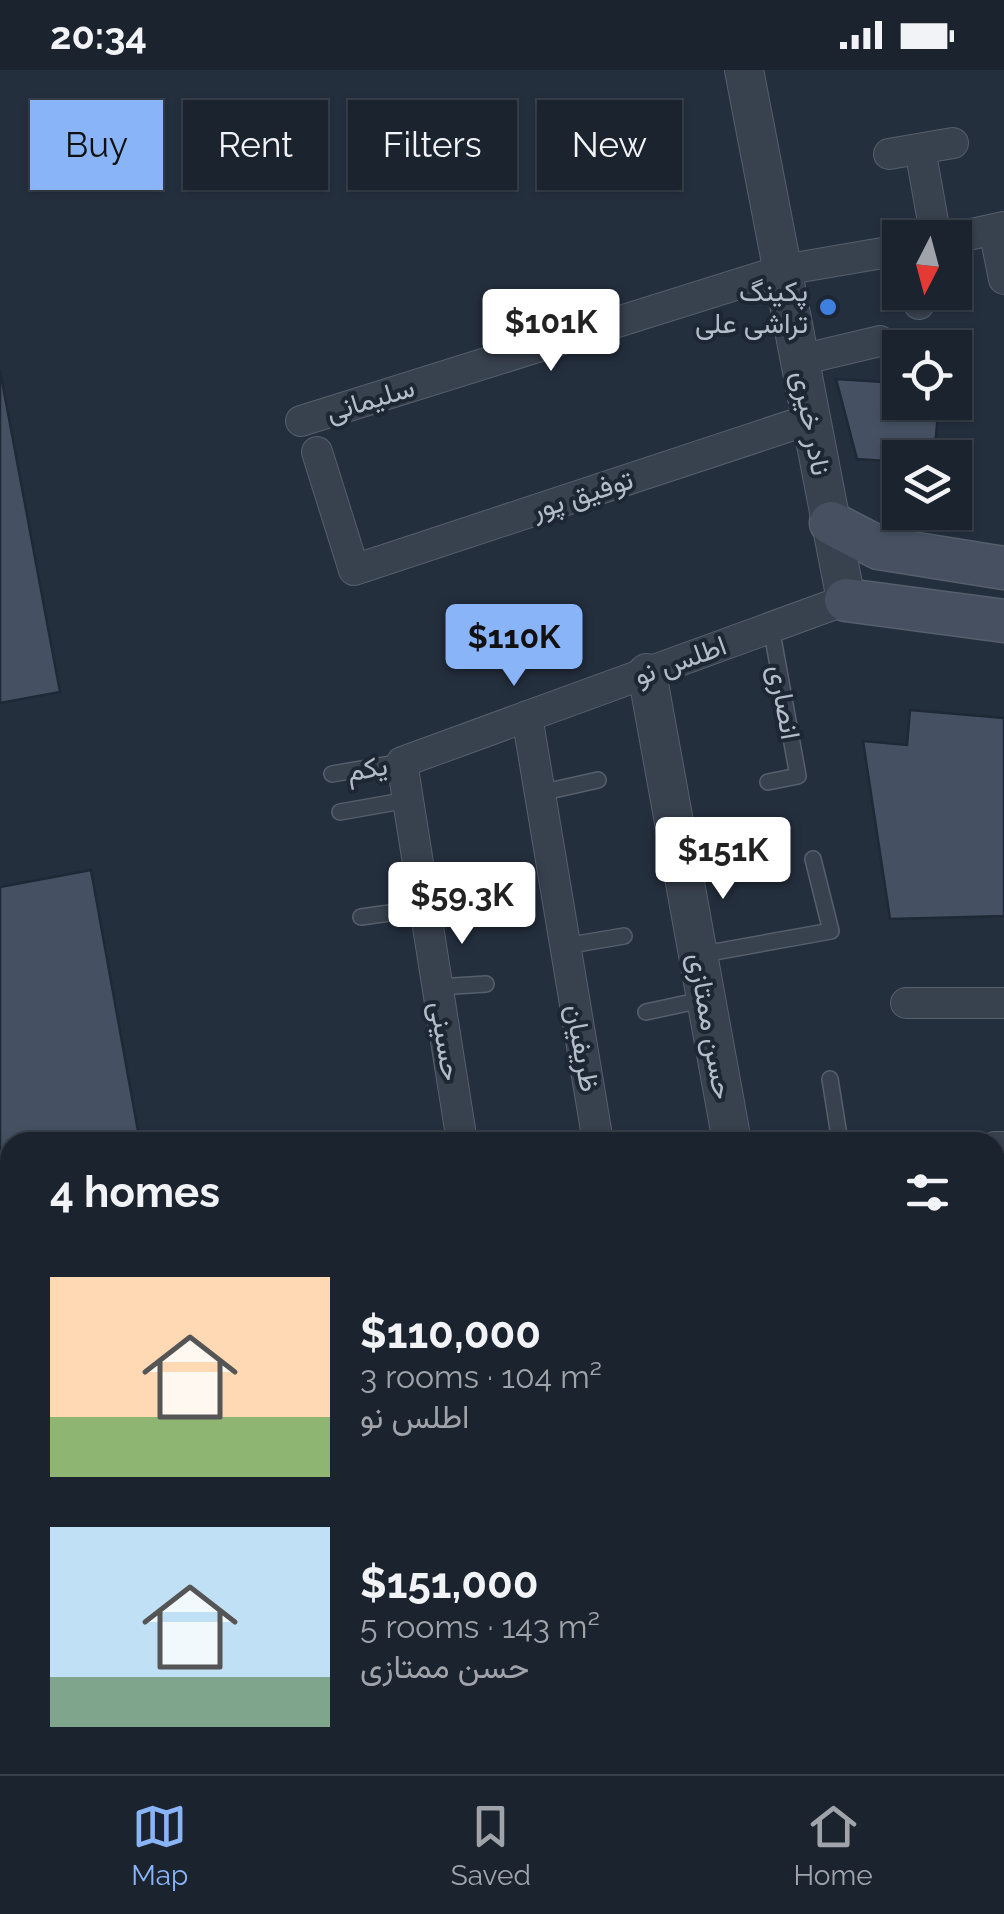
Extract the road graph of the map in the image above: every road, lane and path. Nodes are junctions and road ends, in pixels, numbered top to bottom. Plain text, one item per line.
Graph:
1 (744, 70) edge
2 (953, 143) dead end
3 (920, 149) junction
4 (889, 154) dead end
5 (933, 220) edge
6 (999, 228) edge
7 (972, 234) edge
8 (882, 253) edge
9 (782, 270) junction
10 (1004, 280) edge
11 (880, 341) dead end
12 (800, 360) junction
13 (811, 418) junction
14 (302, 420) dead end
15 (318, 452) dead end
16 (831, 524) junction
17 (1004, 568) edge
18 (846, 600) junction
19 (1004, 622) edge
20 (772, 627) junction
21 (647, 672) junction
22 (527, 716) junction
23 (402, 762) junction
24 (332, 774) dead end
25 (598, 780) dead end
26 (768, 782) dead end
27 (540, 793) junction
28 (408, 800) junction
29 (340, 812) dead end
30 (813, 859) dead end
31 (425, 908) junction
32 (361, 918) dead end
33 (624, 936) dead end
34 (566, 946) junction
35 (698, 955) junction
36 (486, 984) dead end
37 (438, 987) junction
38 (706, 999) junction
39 (1004, 1002) edge
40 (906, 1003) dead end
41 (646, 1012) dead end
42 (830, 1079) dead end
43 (460, 1132) edge
44 (596, 1132) edge
45 (730, 1132) edge
46 (838, 1132) edge

1 - 9 street, نادر خیری
2 - 3 street
3 - 4 street
3 - 5 street
6 - 7 street
6 - 10 street
8 - 9 street, سلیمانی
9 - 12 street, نادر خیری
9 - 14 street, سلیمانی
11 - 12 street
12 - 13 street, نادر خیری
13 - 15 street, توفیق پور
13 - 16 street, نادر خیری
16 - 17 main road
16 - 18 street, نادر خیری
18 - 19 main road
18 - 20 street, اطلس نو
20 - 21 street, اطلس نو
20 - 26 lane, انصاری
21 - 22 street, اطلس نو
21 - 35 street, حسن ممتازی
22 - 23 street, اطلس نو
22 - 27 street, ظریفیان
23 - 24 lane, یکم
23 - 28 street, حسینی
25 - 27 lane
27 - 34 street, ظریفیان
28 - 29 lane
28 - 31 street, حسینی
30 - 35 lane
31 - 32 lane
31 - 37 street, حسینی
33 - 34 lane
34 - 44 street, ظریفیان
35 - 38 street, حسن ممتازی
36 - 37 lane
37 - 43 street, حسینی
38 - 41 lane
38 - 45 street, حسن ممتازی
39 - 40 street
42 - 46 lane

